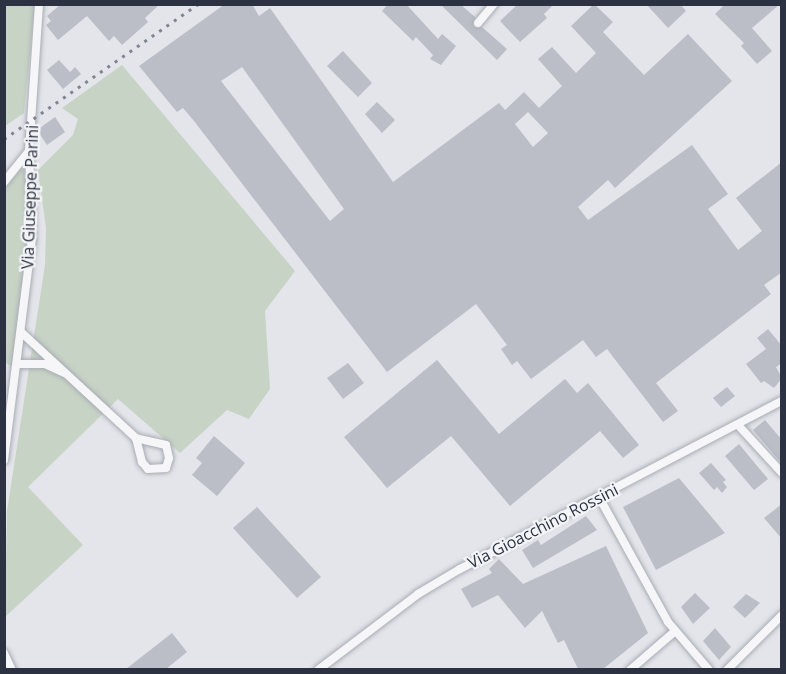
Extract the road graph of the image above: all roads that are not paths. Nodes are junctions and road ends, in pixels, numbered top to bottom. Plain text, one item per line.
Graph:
1 (39, 4) edge
2 (494, 4) edge
3 (478, 23) dead end
4 (29, 151) junction
5 (4, 182) edge
6 (21, 332) junction
7 (17, 364) junction
8 (67, 374) junction
9 (782, 401) edge
10 (738, 425) junction
11 (136, 438) junction
12 (4, 460) edge
13 (782, 473) edge
14 (599, 497) junction
15 (782, 615) edge
16 (674, 632) junction
17 (4, 653) edge
18 (12, 669) edge
19 (318, 669) edge
20 (630, 669) edge
21 (709, 669) edge
22 (728, 669) edge

1 - 4 street, Via Giuseppe Parini
2 - 3 street
4 - 5 street
4 - 6 street, Via Giuseppe Parini
6 - 7 street, Via Giuseppe Parini
6 - 8 street
7 - 8 street
7 - 12 street, Via Giuseppe Parini
8 - 11 street
9 - 10 street, Via Gioacchino Rossini
10 - 13 street
10 - 14 street, Via Gioacchino Rossini
11 - 11 street
14 - 16 street
14 - 19 street, Via Gioacchino Rossini
15 - 22 street
16 - 20 street
16 - 21 street
17 - 18 street

